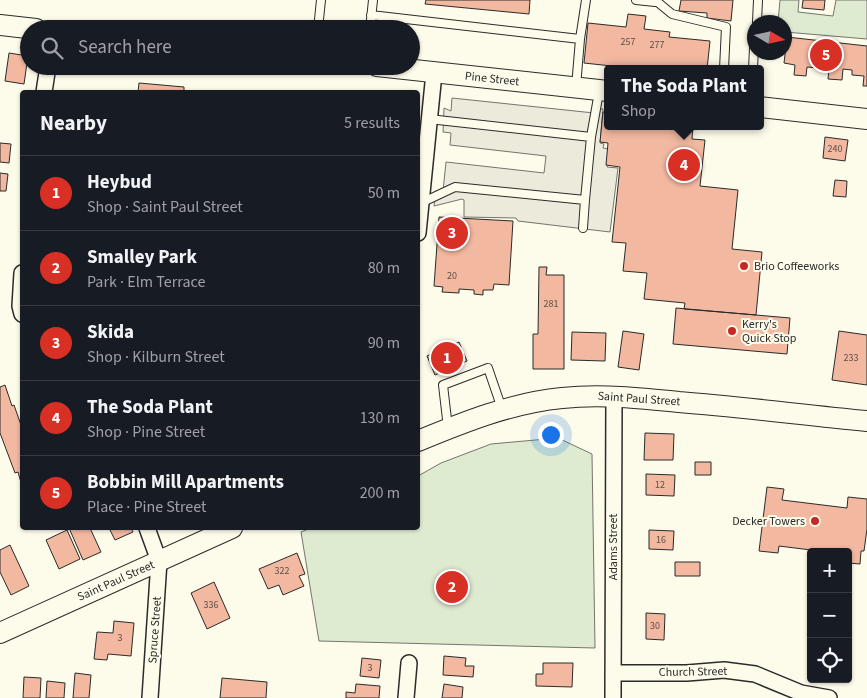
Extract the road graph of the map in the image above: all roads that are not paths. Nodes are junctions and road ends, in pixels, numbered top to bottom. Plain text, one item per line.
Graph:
1 (321, 0) edge
2 (373, 0) edge
3 (586, 0) edge
4 (636, 0) edge
5 (758, 0) edge
6 (655, 1) edge
7 (371, 15) junction
8 (757, 15) edge
9 (319, 20) edge
10 (371, 20) edge
11 (415, 20) edge
12 (420, 21) edge
13 (0, 25) edge
14 (20, 27) edge
15 (580, 39) junction
16 (724, 65) edge
17 (420, 71) edge
18 (434, 73) junction
19 (47, 75) edge
20 (576, 88) junction
21 (44, 90) edge
22 (604, 90) edge
23 (764, 107) edge
24 (429, 119) junction
25 (867, 119) edge
26 (591, 136) junction
27 (585, 200) junction
28 (421, 202) junction
29 (420, 212) edge
30 (583, 228) dead end
31 (614, 396) junction
32 (502, 409) junction
33 (867, 421) edge
34 (448, 429) junction
35 (420, 441) edge
36 (148, 530) edge
37 (228, 530) edge
38 (159, 561) junction
39 (0, 633) edge
40 (410, 663) dead end
41 (613, 673) junction
42 (788, 692) edge
43 (150, 698) edge
44 (406, 698) edge
45 (613, 698) edge
46 (829, 698) edge

1 - 9 lane
2 - 7 lane
3 - 15 lane
4 - 6 lane
5 - 8 lane
6 - 16 lane
7 - 10 lane
7 - 11 lane
12 - 15 lane
13 - 14 street
15 - 20 lane
17 - 18 street, Pine Street
18 - 20 street, Pine Street
18 - 24 street
19 - 21 street
20 - 22 street, Pine Street
22 - 26 lane
23 - 25 street
24 - 26 lane
24 - 28 street
26 - 27 lane
27 - 28 lane
27 - 30 lane
28 - 29 street
31 - 32 street, Saint Paul Street
31 - 33 street, Saint Paul Street
31 - 41 street, Adams Street
32 - 34 street, Saint Paul Street
32 - 34 lane
34 - 35 street, Saint Paul Street
36 - 38 street
37 - 38 street, Saint Paul Street
38 - 39 street, Saint Paul Street
38 - 43 street, Spruce Street
40 - 44 street
41 - 42 street, Church Street
41 - 45 street, Adams Street
42 - 46 street, Church Street

